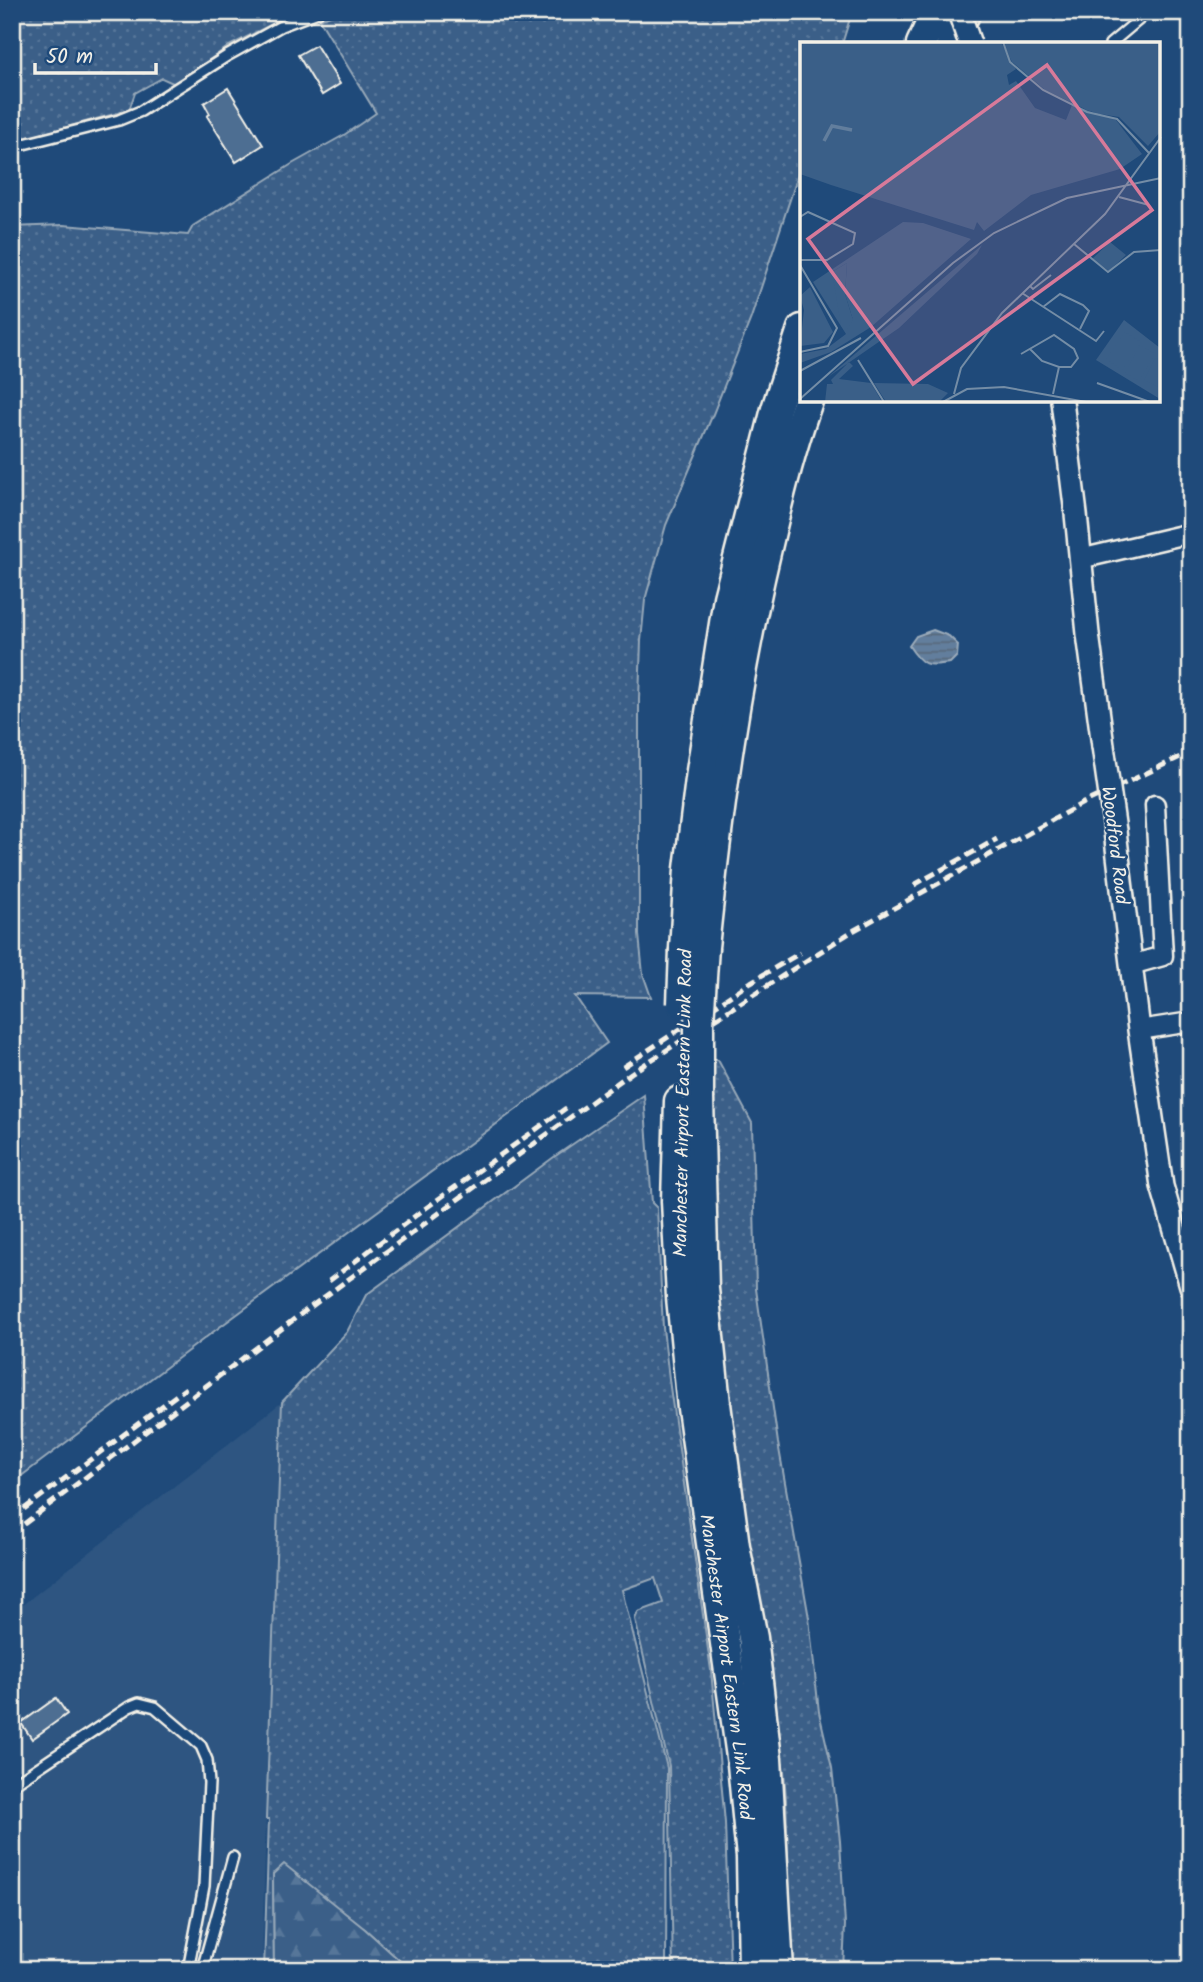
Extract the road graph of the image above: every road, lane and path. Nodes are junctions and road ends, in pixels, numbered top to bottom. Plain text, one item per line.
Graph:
1 (318, 12) edge
2 (936, 12) edge
3 (959, 12) edge
4 (966, 12) edge
5 (1147, 12) edge
6 (922, 42) edge
7 (952, 42) edge
8 (969, 42) edge
9 (1112, 42) edge
10 (12, 147) edge
11 (800, 335) edge
12 (808, 402) edge
13 (1062, 402) edge
14 (1191, 533) edge
15 (1080, 559) junction
16 (1156, 805) dead end
17 (694, 948) junction
18 (1131, 965) junction
19 (1191, 1022) edge
20 (1139, 1030) junction
21 (689, 1100) junction
22 (1191, 1286) edge
23 (12, 1785) edge
24 (233, 1857) dead end
25 (188, 1970) edge
26 (202, 1970) edge
27 (752, 1970) edge
28 (779, 1970) edge

1 - 10 lane
2 - 6 highway
3 - 8 street, bridge
4 - 7 highway
5 - 9 lane
11 - 17 highway, Manchester Airport Eastern Link Road
12 - 17 highway, Manchester Airport Eastern Link Road
13 - 15 street, Woodford Road
14 - 15 street
15 - 18 street, Woodford Road, bridge
16 - 18 street
17 - 21 highway, Manchester Airport Eastern Link Road, bridge
18 - 20 street, Woodford Road
19 - 20 street
20 - 22 street, Woodford Road
21 - 27 highway, Manchester Airport Eastern Link Road
21 - 28 highway, Manchester Airport Eastern Link Road
23 - 25 lane
24 - 26 lane

